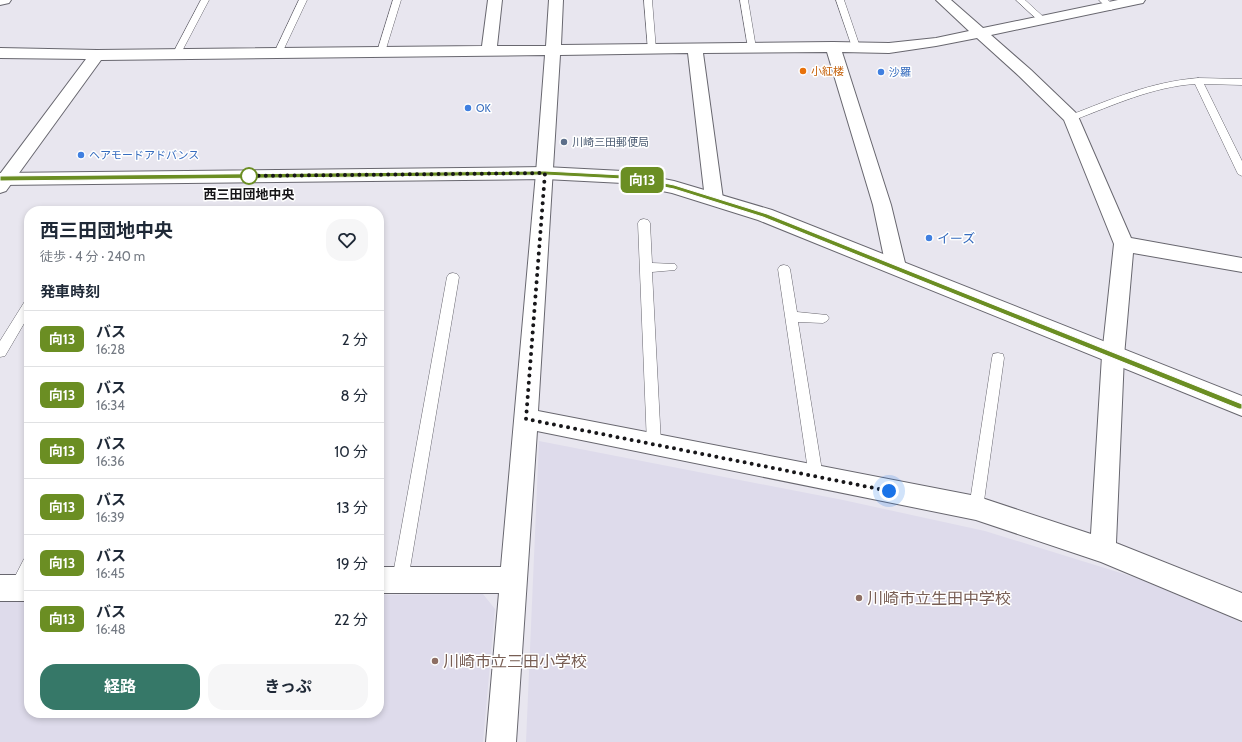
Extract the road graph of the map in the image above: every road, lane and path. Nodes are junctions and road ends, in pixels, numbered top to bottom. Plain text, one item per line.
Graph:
1 (4, 0) edge
2 (205, 0) edge
3 (303, 0) edge
4 (397, 0) edge
5 (496, 0) edge
6 (556, 0) edge
7 (648, 0) edge
8 (744, 0) edge
9 (840, 0) edge
10 (943, 0) edge
11 (1020, 0) edge
12 (1138, 0) edge
13 (0, 1) edge
14 (1107, 3) edge
15 (1044, 21) junction
16 (978, 33) junction
17 (833, 47) junction
18 (856, 47) junction
19 (752, 48) junction
20 (694, 49) junction
21 (652, 50) junction
22 (489, 51) junction
23 (552, 51) junction
24 (381, 52) junction
25 (0, 53) edge
26 (278, 54) junction
27 (97, 55) junction
28 (176, 55) junction
29 (1198, 81) junction
30 (1242, 82) edge
31 (1071, 118) junction
32 (1242, 172) edge
33 (545, 173) junction
34 (2, 181) edge
35 (714, 199) junction
36 (644, 222) dead end
37 (1124, 244) junction
38 (1242, 265) edge
39 (671, 267) dead end
40 (896, 267) junction
41 (646, 268) junction
42 (784, 269) dead end
43 (453, 278) dead end
44 (24, 312) edge
45 (792, 317) junction
46 (823, 318) dead end
47 (0, 352) edge
48 (1113, 356) junction
49 (998, 358) dead end
50 (1242, 406) edge
51 (526, 419) junction
52 (654, 444) junction
53 (816, 477) junction
54 (976, 508) junction
55 (1103, 550) junction
56 (24, 573) edge
57 (390, 580) edge
58 (513, 580) junction
59 (15, 588) edge
60 (1242, 607) edge
61 (501, 742) edge

1 - 13 street
2 - 28 lane
3 - 26 lane
4 - 24 lane
5 - 22 street
6 - 23 street
7 - 21 lane
8 - 19 lane
9 - 18 lane
10 - 16 street
11 - 15 lane
12 - 14 street
14 - 15 street
15 - 16 street
16 - 18 street
16 - 31 street
17 - 18 street
17 - 19 street
17 - 40 street
19 - 20 street
20 - 21 street
20 - 35 street
21 - 23 street
22 - 23 street
22 - 24 street
23 - 33 street
24 - 26 street
25 - 27 street
26 - 28 street
27 - 28 street
27 - 34 street
29 - 30 lane
29 - 31 lane
29 - 32 lane
31 - 37 street
33 - 34 street
33 - 35 street
33 - 51 street
35 - 40 street
36 - 41 lane
37 - 38 street
37 - 48 street
39 - 41 lane
40 - 48 street
41 - 52 lane
42 - 45 lane
43 - 57 lane
44 - 47 lane
45 - 46 lane
45 - 53 lane
48 - 50 street
48 - 55 street
49 - 54 lane
51 - 52 street
51 - 58 street
52 - 53 street
53 - 54 street
54 - 55 street
55 - 60 street
56 - 59 lane
57 - 58 street
58 - 61 street

